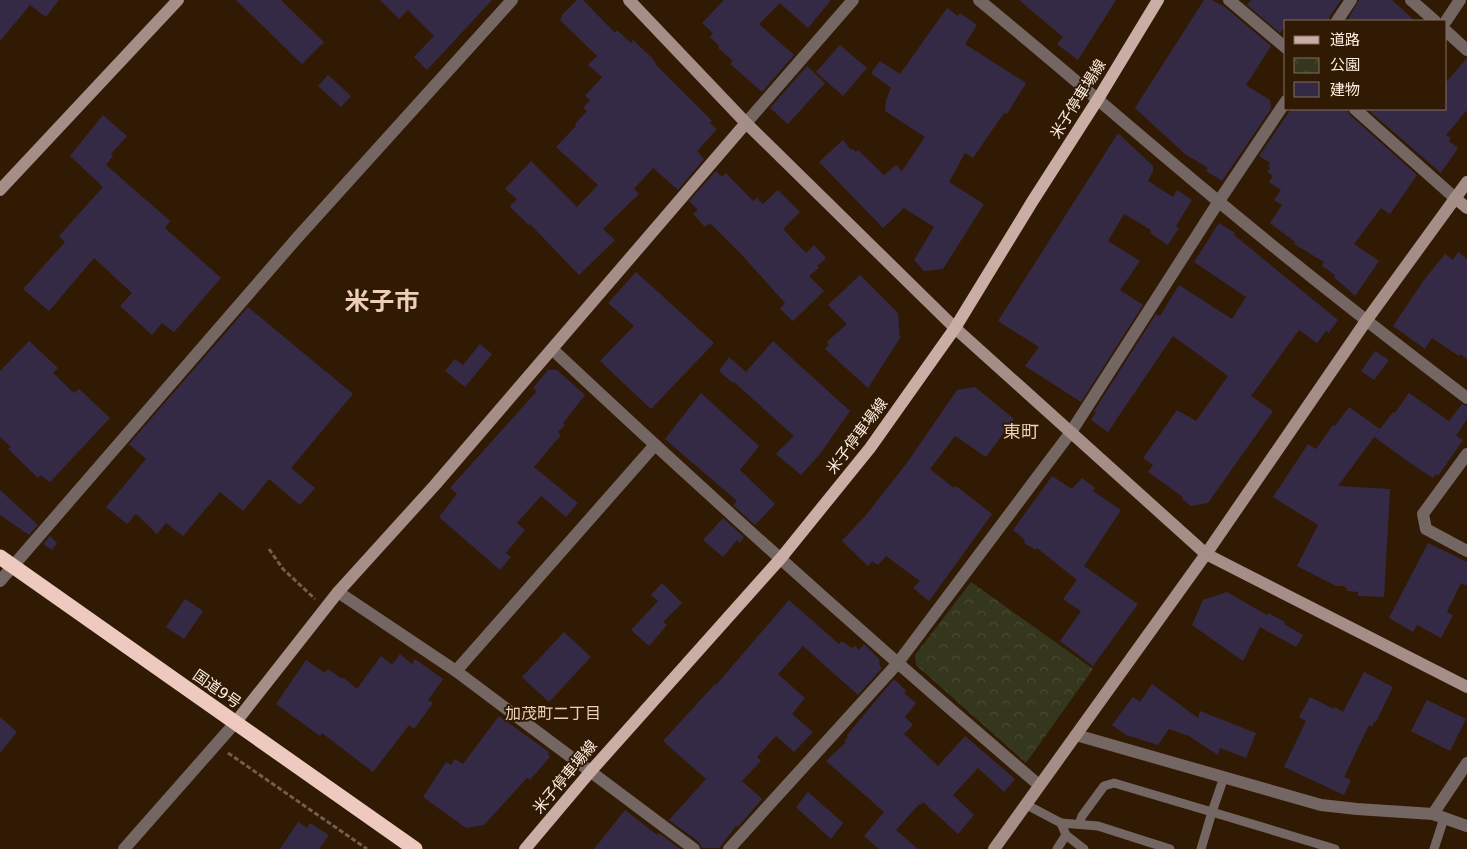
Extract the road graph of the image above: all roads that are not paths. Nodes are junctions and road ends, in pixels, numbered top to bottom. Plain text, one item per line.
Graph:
1 (178, 0) edge
2 (512, 0) edge
3 (629, 0) edge
4 (853, 0) edge
5 (978, 0) edge
6 (1158, 0) edge
7 (1229, 0) edge
8 (1351, 0) edge
9 (1411, 0) edge
10 (1460, 0) edge
11 (1338, 20) edge
12 (1434, 20) edge
13 (1447, 20) edge
14 (1447, 32) edge
15 (1284, 46) edge
16 (1467, 50) edge
17 (1098, 99) junction
18 (1284, 104) edge
19 (1356, 110) edge
20 (746, 122) junction
21 (1467, 182) edge
22 (0, 190) edge
23 (1455, 198) junction
24 (1218, 201) junction
25 (1467, 208) edge
26 (1366, 321) junction
27 (955, 328) junction
28 (552, 349) junction
29 (1467, 398) edge
30 (1071, 432) junction
31 (654, 446) junction
32 (1467, 454) edge
33 (1467, 551) edge
34 (1206, 554) junction
35 (0, 557) edge
36 (781, 558) junction
37 (13, 566) junction
38 (0, 581) edge
39 (338, 592) junction
40 (897, 664) junction
41 (456, 671) junction
42 (1467, 687) edge
43 (235, 723) junction
44 (1076, 735) junction
45 (1467, 763) edge
46 (590, 772) junction
47 (1224, 777) junction
48 (1039, 785) junction
49 (1025, 804) junction
50 (1212, 812) junction
51 (1438, 816) junction
52 (1061, 823) junction
53 (1079, 824) junction
54 (1467, 826) edge
55 (1066, 835) junction
56 (124, 849) edge
57 (415, 849) edge
58 (525, 849) edge
59 (694, 849) edge
60 (729, 849) edge
61 (994, 849) edge
62 (1057, 849) edge
63 (1084, 849) edge
64 (1170, 849) edge
65 (1201, 849) edge
66 (1335, 849) edge
67 (1434, 849) edge

1 - 22 street
2 - 37 street
3 - 20 street
4 - 20 street
5 - 17 street
6 - 17 main road, 米子停車場線
7 - 15 street
8 - 11 street
9 - 12 street
10 - 13 street
14 - 16 street
17 - 24 street
17 - 27 main road, 米子停車場線
18 - 24 street
19 - 23 street
20 - 27 street
20 - 28 street
21 - 23 street
23 - 25 street
23 - 26 street
24 - 26 street
24 - 30 street
26 - 29 street
26 - 34 street
27 - 30 street
27 - 36 main road, 米子停車場線
28 - 31 street
28 - 39 street
30 - 34 street
30 - 40 street
31 - 36 street
31 - 41 street
32 - 33 street
34 - 42 street
34 - 44 street
35 - 37 highway, 国道9号
36 - 40 street
36 - 46 main road, 米子停車場線
37 - 38 street
37 - 43 highway, 国道9号
39 - 41 street
39 - 43 street
40 - 48 street
40 - 60 street
41 - 46 street
43 - 56 street
43 - 57 highway, 国道9号
44 - 47 street
44 - 48 street
45 - 51 street
46 - 58 main road, 米子停車場線
46 - 59 street
47 - 50 lane
47 - 51 street
48 - 49 street
49 - 52 lane
49 - 61 street
50 - 53 lane
50 - 65 lane
50 - 66 lane
51 - 54 street
51 - 67 lane
52 - 53 lane
52 - 55 lane
53 - 64 lane
55 - 62 lane
55 - 63 lane

